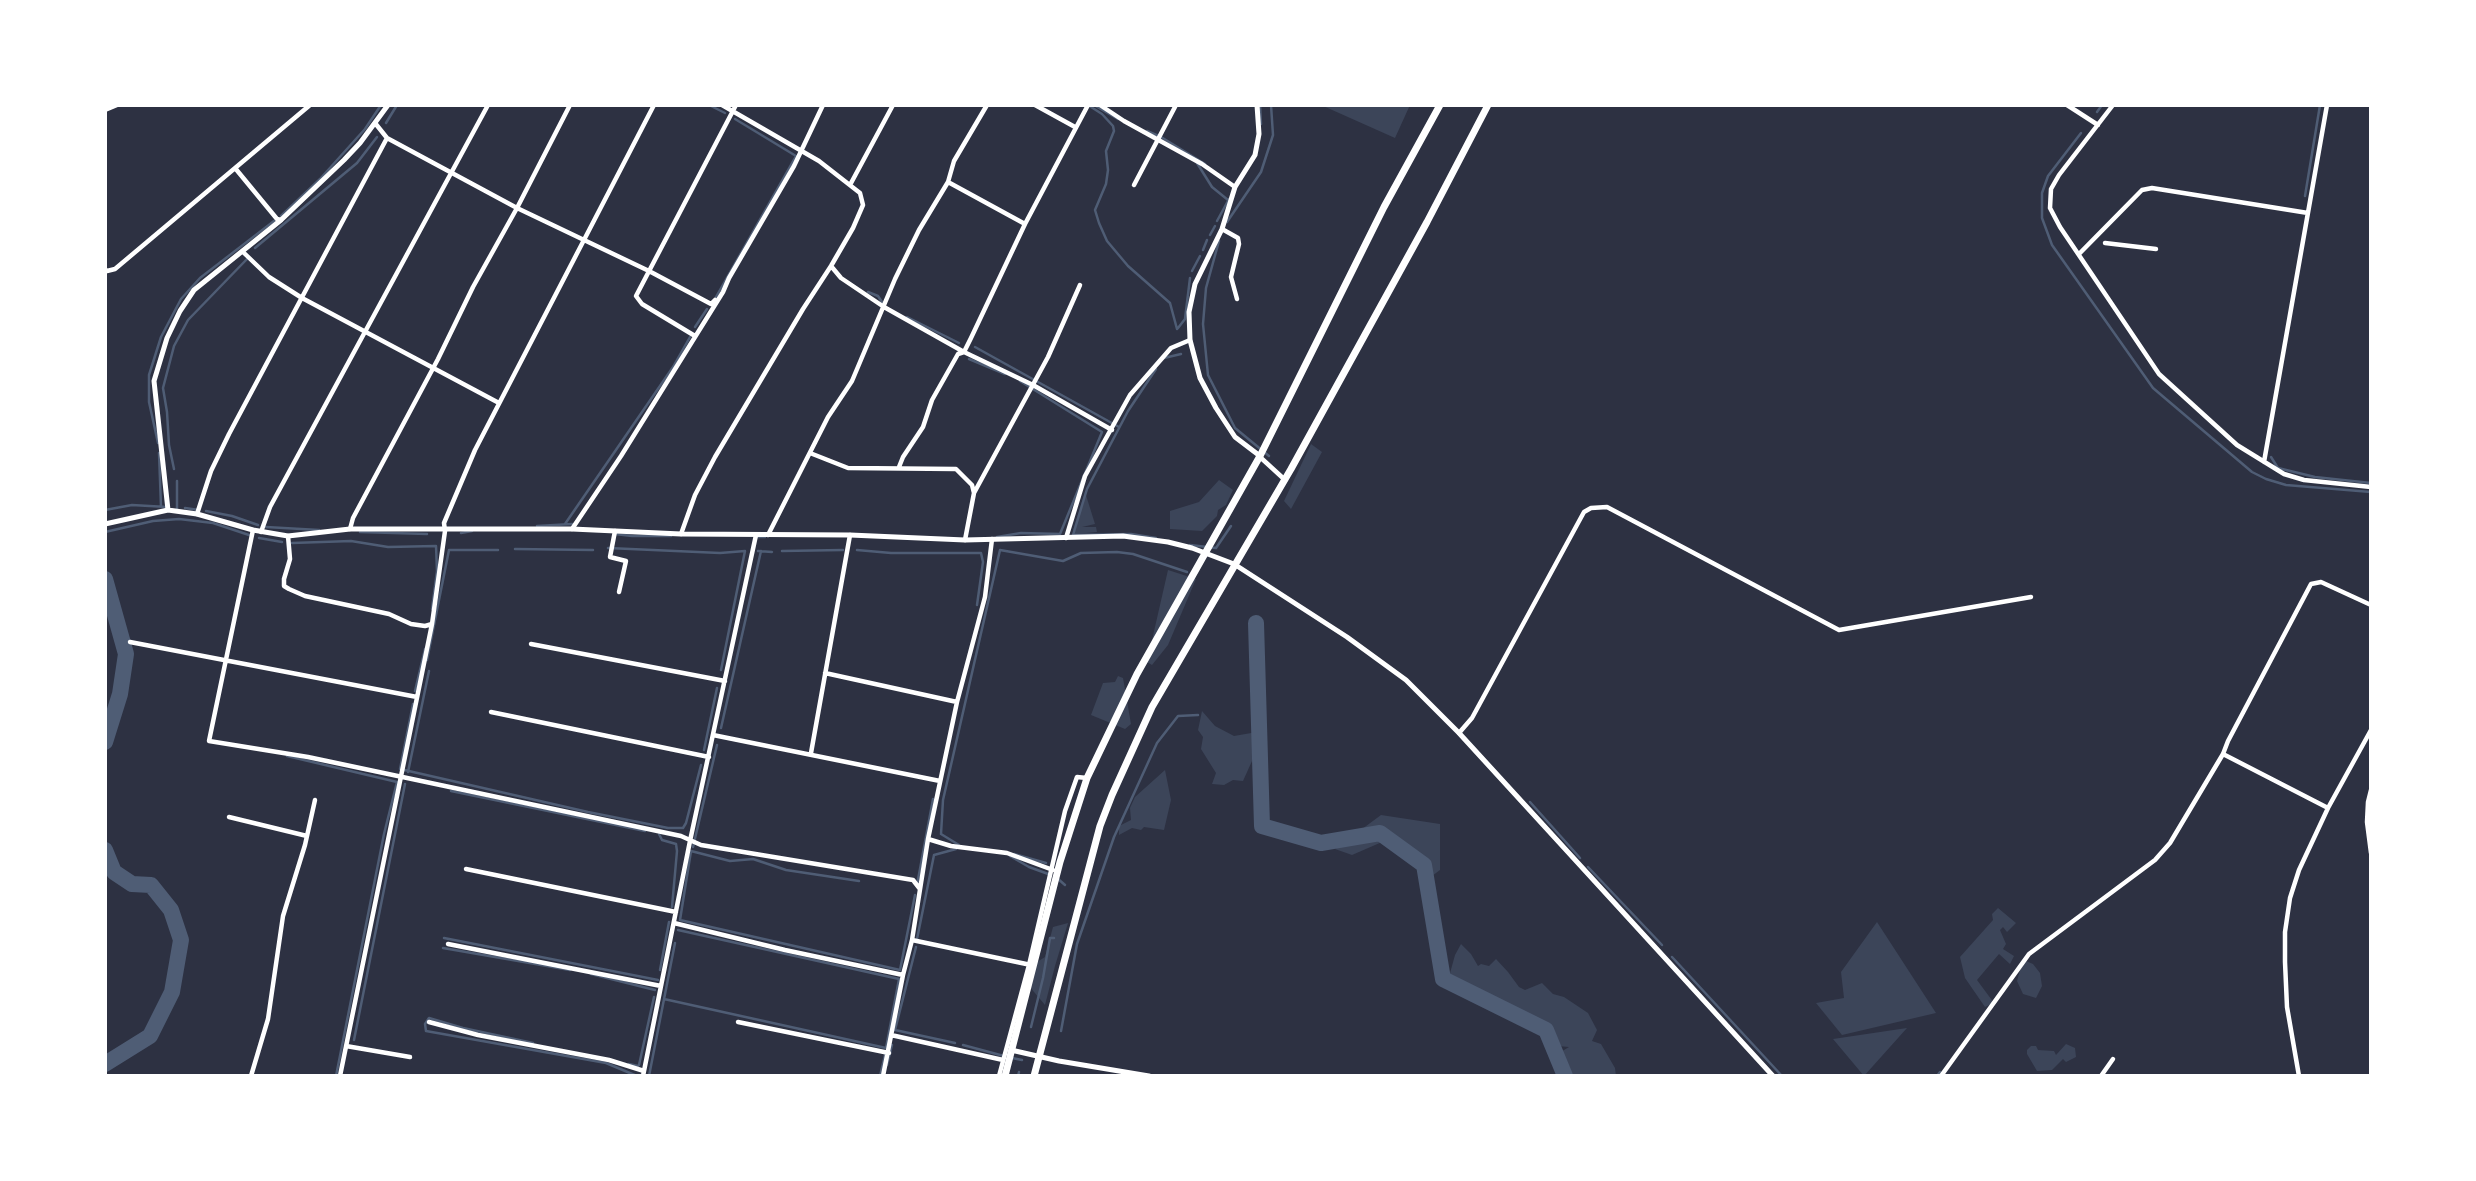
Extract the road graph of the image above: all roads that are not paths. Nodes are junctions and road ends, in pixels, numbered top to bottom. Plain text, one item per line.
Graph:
1 (117, 105) edge
2 (310, 105) edge
3 (388, 105) edge
4 (488, 105) edge
5 (570, 105) edge
6 (654, 105) edge
7 (722, 105) edge
8 (823, 105) edge
9 (893, 105) edge
10 (987, 105) edge
11 (1035, 105) edge
12 (1088, 105) edge
13 (1100, 105) edge
14 (1175, 105) edge
15 (1258, 105) edge
16 (1440, 105) edge
17 (1489, 105) edge
18 (2067, 105) edge
19 (2113, 105) edge
20 (2327, 105) edge
21 (734, 108) edge
22 (105, 110) edge
23 (375, 123) junction
24 (2098, 125) junction
25 (1075, 127) junction
26 (387, 138) junction
27 (1159, 141) junction
28 (801, 149) junction
29 (235, 168) junction
30 (453, 173) junction
31 (948, 182) junction
32 (850, 185) junction
33 (1134, 185) dead end
34 (1236, 187) junction
35 (517, 208) junction
36 (2308, 213) junction
37 (281, 220) junction
38 (1025, 223) junction
39 (1222, 229) junction
40 (583, 239) junction
41 (2105, 243) dead end
42 (2156, 249) dead end
43 (243, 251) junction
44 (2080, 254) junction
45 (831, 266) junction
46 (105, 270) edge
47 (649, 271) junction
48 (1080, 285) dead end
49 (723, 292) junction
50 (302, 298) junction
51 (1237, 299) dead end
52 (884, 307) junction
53 (367, 332) junction
54 (695, 336) junction
55 (1190, 340) junction
56 (964, 352) junction
57 (432, 368) junction
58 (1033, 386) junction
59 (499, 403) junction
60 (1112, 430) junction
61 (810, 453) junction
62 (1259, 456) junction
63 (2264, 463) junction
64 (899, 467) junction
65 (1284, 480) junction
66 (2371, 487) edge
67 (974, 493) junction
68 (168, 506) junction
69 (197, 514) junction
70 (105, 524) edge
71 (572, 529) junction
72 (253, 530) junction
73 (350, 530) junction
74 (445, 531) junction
75 (615, 531) junction
76 (261, 532) junction
77 (681, 534) junction
78 (768, 534) junction
79 (756, 535) junction
80 (850, 535) junction
81 (288, 536) junction
82 (992, 538) junction
83 (1066, 539) junction
84 (965, 540) junction
85 (1206, 554) junction
86 (1234, 564) junction
87 (619, 592) dead end
88 (2031, 597) dead end
89 (2371, 605) edge
90 (432, 624) junction
91 (130, 642) dead end
92 (531, 644) dead end
93 (227, 660) junction
94 (825, 673) junction
95 (725, 681) junction
96 (417, 696) junction
97 (957, 702) junction
98 (491, 712) dead end
99 (2371, 730) edge
100 (1460, 733) junction
101 (713, 735) junction
102 (811, 753) junction
103 (2223, 754) junction
104 (709, 757) junction
105 (402, 778) junction
106 (1087, 778) junction
107 (940, 781) junction
108 (2371, 790) edge
109 (315, 800) dead end
110 (2328, 808) junction
111 (229, 817) dead end
112 (307, 836) junction
113 (928, 839) junction
114 (690, 841) junction
115 (2371, 853) edge
116 (466, 869) dead end
117 (1053, 870) junction
118 (920, 889) junction
119 (676, 912) junction
120 (674, 923) junction
121 (912, 940) junction
122 (448, 944) dead end
123 (1032, 965) junction
124 (903, 975) junction
125 (661, 986) junction
126 (429, 1021) dead end
127 (738, 1022) dead end
128 (891, 1035) junction
129 (346, 1046) junction
130 (1011, 1050) junction
131 (889, 1053) junction
132 (1038, 1056) junction
133 (410, 1057) dead end
134 (2113, 1059) dead end
135 (1003, 1060) junction
136 (643, 1074) edge
137 (251, 1076) edge
138 (340, 1076) edge
139 (883, 1076) edge
140 (999, 1076) edge
141 (1005, 1076) edge
142 (1034, 1076) edge
143 (1149, 1076) edge
144 (1773, 1076) edge
145 (1941, 1076) edge
146 (2101, 1076) edge
147 (2299, 1076) edge

1 - 22 street
2 - 29 street
3 - 23 street
4 - 30 street
5 - 35 street
6 - 40 street
7 - 21 street
8 - 28 street
9 - 32 street
10 - 31 street
11 - 25 street
12 - 25 street
13 - 27 street
14 - 27 street
15 - 34 street
16 - 62 highway
17 - 65 highway
18 - 24 street
19 - 24 street
20 - 36 street
21 - 28 street
21 - 47 street
23 - 26 street
23 - 37 street
24 - 44 street
25 - 38 street
26 - 30 street
26 - 50 street
27 - 33 street
27 - 34 street
28 - 32 street
28 - 49 street
29 - 37 street
29 - 46 street
30 - 35 street
30 - 53 street
31 - 38 street
31 - 52 street
32 - 45 street
34 - 39 street
35 - 40 street
35 - 57 street
36 - 44 street
36 - 63 street
37 - 43 street
38 - 56 street
39 - 51 street
39 - 55 street
40 - 47 street
40 - 59 street
41 - 42 street
43 - 50 street
43 - 68 street
44 - 63 street
45 - 52 street
45 - 77 street
47 - 49 street
47 - 54 street
48 - 58 street
49 - 54 street
50 - 53 street
50 - 69 street
52 - 56 street
52 - 61 street
53 - 57 street
53 - 76 street
54 - 71 street
55 - 60 street
55 - 62 street
56 - 58 street
56 - 64 street
57 - 59 street
57 - 73 street
58 - 60 street
58 - 67 street
59 - 74 street
60 - 83 street
61 - 64 street
61 - 78 street
62 - 65 street
62 - 85 highway
63 - 66 street
64 - 67 street
65 - 86 highway
67 - 84 street
68 - 69 street
68 - 70 street
69 - 72 street
71 - 74 street
71 - 75 street
72 - 76 street
72 - 93 street
73 - 74 street
73 - 81 street
74 - 90 street
75 - 77 street
75 - 87 street
76 - 81 street
77 - 79 street
78 - 79 street
78 - 80 street
79 - 95 street
80 - 84 street
80 - 94 street
81 - 90 street
82 - 83 street
82 - 84 street
82 - 97 street
83 - 85 street
85 - 86 street
85 - 106 highway
86 - 100 street
86 - 132 highway
88 - 100 street
89 - 103 street
90 - 96 street
91 - 93 street
92 - 95 street
93 - 96 street
93 - 105 street
94 - 97 street
94 - 102 street
95 - 101 street
96 - 105 street
97 - 107 street
98 - 104 street
99 - 110 street
100 - 144 street
101 - 102 street
101 - 104 street
102 - 107 street
103 - 110 street
103 - 145 street
104 - 114 street
105 - 114 street
105 - 129 street
106 - 117 street
106 - 123 highway
107 - 113 street
108 - 115 street
109 - 112 street
110 - 147 street
111 - 112 street
112 - 137 street
113 - 117 street
113 - 118 street
114 - 118 street
114 - 119 street
116 - 119 street
117 - 123 street
118 - 121 street
119 - 120 street
120 - 124 street
120 - 125 street
121 - 123 street
121 - 124 street
122 - 125 street
123 - 130 highway
123 - 135 street
124 - 128 street
125 - 136 street
126 - 136 street
127 - 131 street
128 - 131 street
128 - 135 street
129 - 133 street
129 - 138 street
130 - 132 street
130 - 141 highway
131 - 139 street
132 - 142 highway
132 - 143 street
134 - 146 street
135 - 140 street

